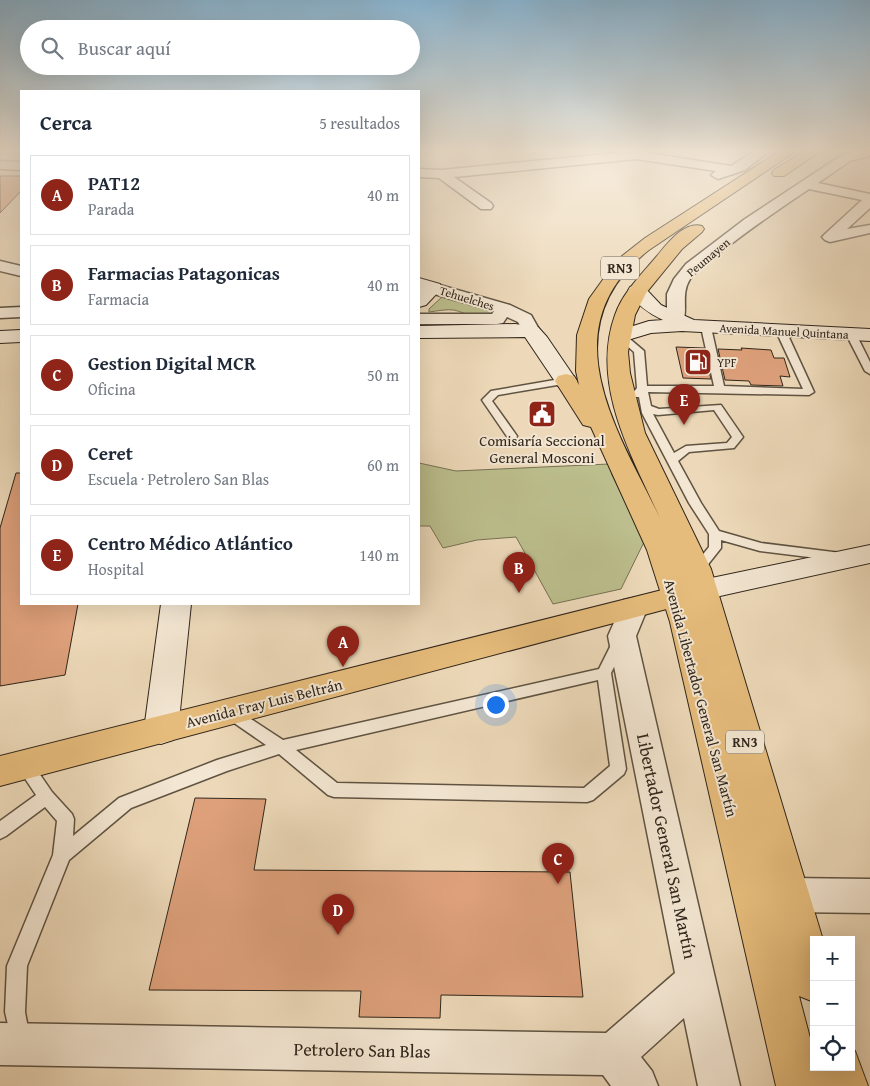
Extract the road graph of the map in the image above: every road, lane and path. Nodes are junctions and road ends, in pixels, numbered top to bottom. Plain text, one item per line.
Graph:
1 (870, 199) edge
2 (477, 200) edge
3 (715, 200) edge
4 (740, 200) edge
5 (783, 200) edge
6 (486, 206) dead end
7 (870, 229) edge
8 (0, 266) edge
9 (20, 271) edge
10 (426, 285) edge
11 (637, 291) junction
12 (420, 299) edge
13 (0, 312) edge
14 (20, 312) edge
15 (500, 314) junction
16 (420, 319) edge
17 (676, 319) junction
18 (702, 327) junction
19 (531, 331) junction
20 (781, 331) junction
21 (420, 332) edge
22 (860, 334) edge
23 (20, 335) edge
24 (621, 336) junction
25 (0, 337) edge
26 (870, 371) edge
27 (566, 381) junction
28 (720, 389) junction
29 (638, 401) junction
30 (512, 436) dead end
31 (672, 460) junction
32 (618, 463) junction
33 (715, 534) junction
34 (862, 556) edge
35 (692, 585) junction
36 (176, 605) edge
37 (628, 622) junction
38 (604, 672) junction
39 (229, 712) junction
40 (161, 730) junction
41 (281, 747) junction
42 (12, 768) edge
43 (46, 798) junction
44 (0, 831) edge
45 (62, 855) junction
46 (788, 895) junction
47 (870, 896) edge
48 (810, 968) edge
49 (696, 982) junction
50 (11, 1044) edge
51 (625, 1070) edge
52 (840, 1071) edge
53 (718, 1086) edge
54 (799, 1086) edge
55 (845, 1086) edge

1 - 7 street
2 - 6 street
3 - 32 main road, Avenida Libertador General San Martín / RN3
4 - 11 main road, Avenida Libertador General San Martín / RN3
5 - 17 street, Peumayen
8 - 9 street
10 - 12 street
10 - 15 street, Tehuelches
11 - 17 street, Avenida Manuel Quintana
11 - 24 main road, Avenida Libertador General San Martín / RN3
13 - 14 street
15 - 16 street
15 - 19 street, Tehuelches
17 - 18 street, Avenida Manuel Quintana
18 - 20 street, Avenida Manuel Quintana
18 - 24 street, Avenida Manuel Quintana
18 - 28 lane
19 - 21 street
19 - 27 street
20 - 22 street, Avenida Manuel Quintana
20 - 28 lane
22 - 26 lane
23 - 25 street
24 - 29 main road, Avenida Libertador General San Martín / RN3
27 - 30 lane
27 - 32 main road
28 - 29 lane
29 - 31 lane
29 - 31 lane
29 - 35 main road, Avenida Libertador General San Martín / RN3
31 - 33 lane
32 - 35 main road, Avenida Libertador General San Martín / RN3
33 - 34 lane
33 - 35 lane
34 - 35 street
35 - 37 main road, Avenida Fray Luis Beltrán
35 - 46 main road, Avenida Libertador General San Martín / RN3
35 - 54 main road, Avenida Libertador General San Martín / RN3
36 - 40 street
37 - 38 lane
37 - 39 main road, Avenida Fray Luis Beltrán
37 - 49 street, Libertador General San Martín
38 - 41 lane
38 - 41 lane
39 - 40 main road, Avenida Fray Luis Beltrán
39 - 41 lane
40 - 42 main road, Avenida Fray Luis Beltrán
41 - 45 lane
42 - 43 lane
43 - 44 lane
43 - 45 lane
45 - 50 lane
46 - 47 street
46 - 48 main road, Avenida Libertador General San Martín / RN3
49 - 51 street, Petrolero San Blas
49 - 53 street, Libertador General San Martín
50 - 51 street, Petrolero San Blas
52 - 55 main road

